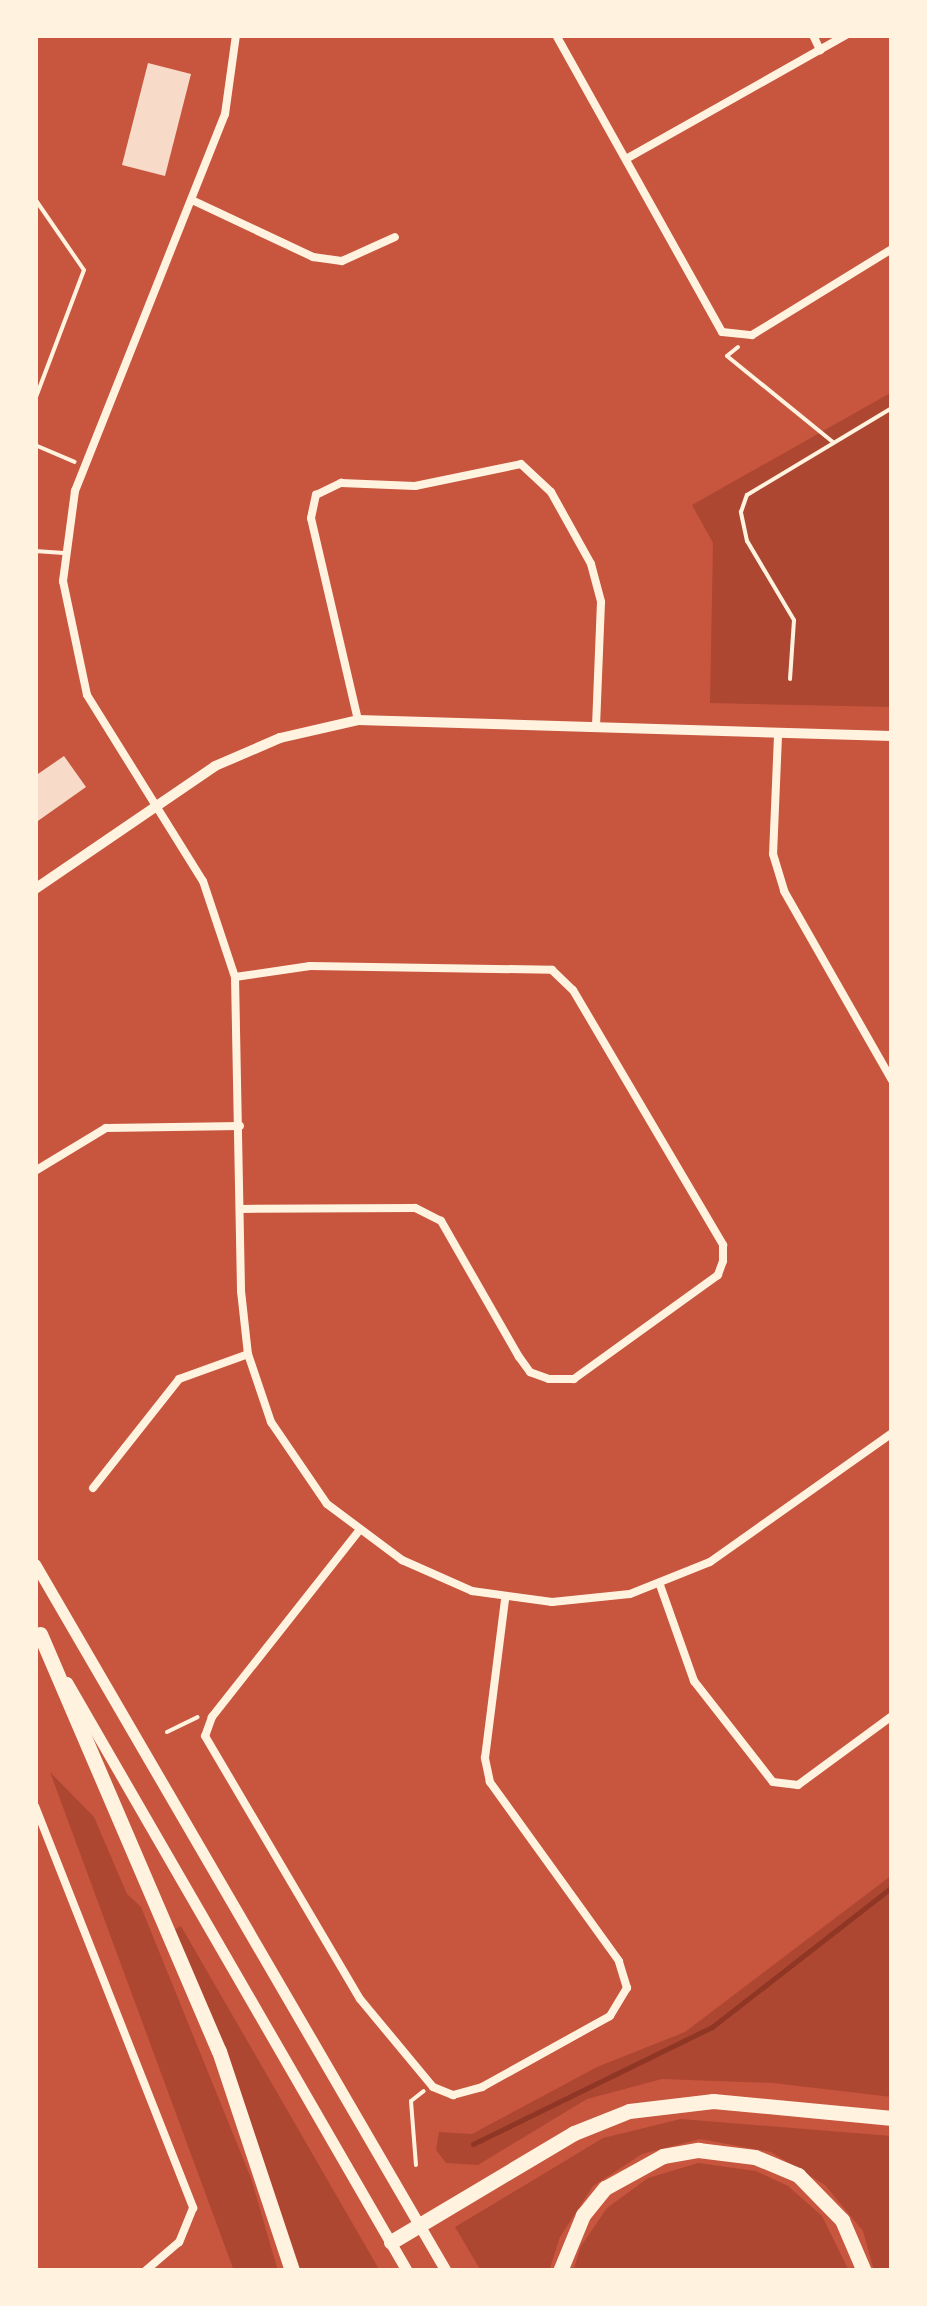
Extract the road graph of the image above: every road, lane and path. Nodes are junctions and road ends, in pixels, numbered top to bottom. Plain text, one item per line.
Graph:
1 (236, 35) edge
2 (556, 35) edge
3 (813, 35) edge
4 (846, 35) edge
5 (820, 50) junction
6 (626, 159) junction
7 (35, 199) edge
8 (194, 200) junction
9 (395, 238) dead end
10 (892, 249) edge
11 (762, 329) junction
12 (35, 400) edge
13 (892, 408) edge
14 (833, 442) junction
15 (35, 444) edge
16 (84, 467) junction
17 (35, 551) edge
18 (64, 553) junction
19 (790, 679) dead end
20 (358, 720) junction
21 (596, 731) junction
22 (778, 736) junction
23 (892, 736) edge
24 (155, 806) junction
25 (35, 889) edge
26 (235, 977) junction
27 (892, 1080) edge
28 (240, 1126) junction
29 (35, 1170) edge
30 (240, 1209) junction
31 (248, 1354) junction
32 (892, 1433) edge
33 (93, 1488) dead end
34 (358, 1532) junction
35 (35, 1564) edge
36 (660, 1586) junction
37 (505, 1598) junction
38 (37, 1630) edge
39 (892, 1716) edge
40 (212, 1717) junction
41 (167, 1732) dead end
42 (35, 1806) edge
43 (433, 2088) junction
44 (892, 2118) edge
45 (416, 2165) dead end
46 (419, 2224) junction
47 (391, 2242) junction
48 (146, 2271) edge
49 (292, 2271) edge
50 (408, 2271) edge
51 (446, 2271) edge
52 (560, 2271) edge
53 (864, 2271) edge

1 - 8 street
2 - 6 street
3 - 5 street
4 - 5 street
5 - 6 street
6 - 11 street
7 - 12 lane
8 - 9 street
8 - 16 street
10 - 11 street
11 - 14 path
13 - 14 path
14 - 19 path
15 - 16 path
16 - 18 street
17 - 18 lane
18 - 24 street
20 - 21 street
20 - 21 street
20 - 24 street
21 - 22 street
22 - 23 street
22 - 27 street
24 - 25 street
24 - 26 street
26 - 28 street
26 - 30 street
28 - 29 street
28 - 30 street
30 - 31 street
31 - 33 street
31 - 34 street
32 - 36 street
34 - 37 street
34 - 40 street
35 - 46 main road
36 - 37 street
36 - 39 street
37 - 43 street
38 - 47 main road
38 - 49 highway
40 - 41 path
40 - 43 street
42 - 48 street
43 - 45 path
44 - 46 highway
46 - 47 highway
46 - 51 main road
47 - 50 main road
52 - 53 highway

